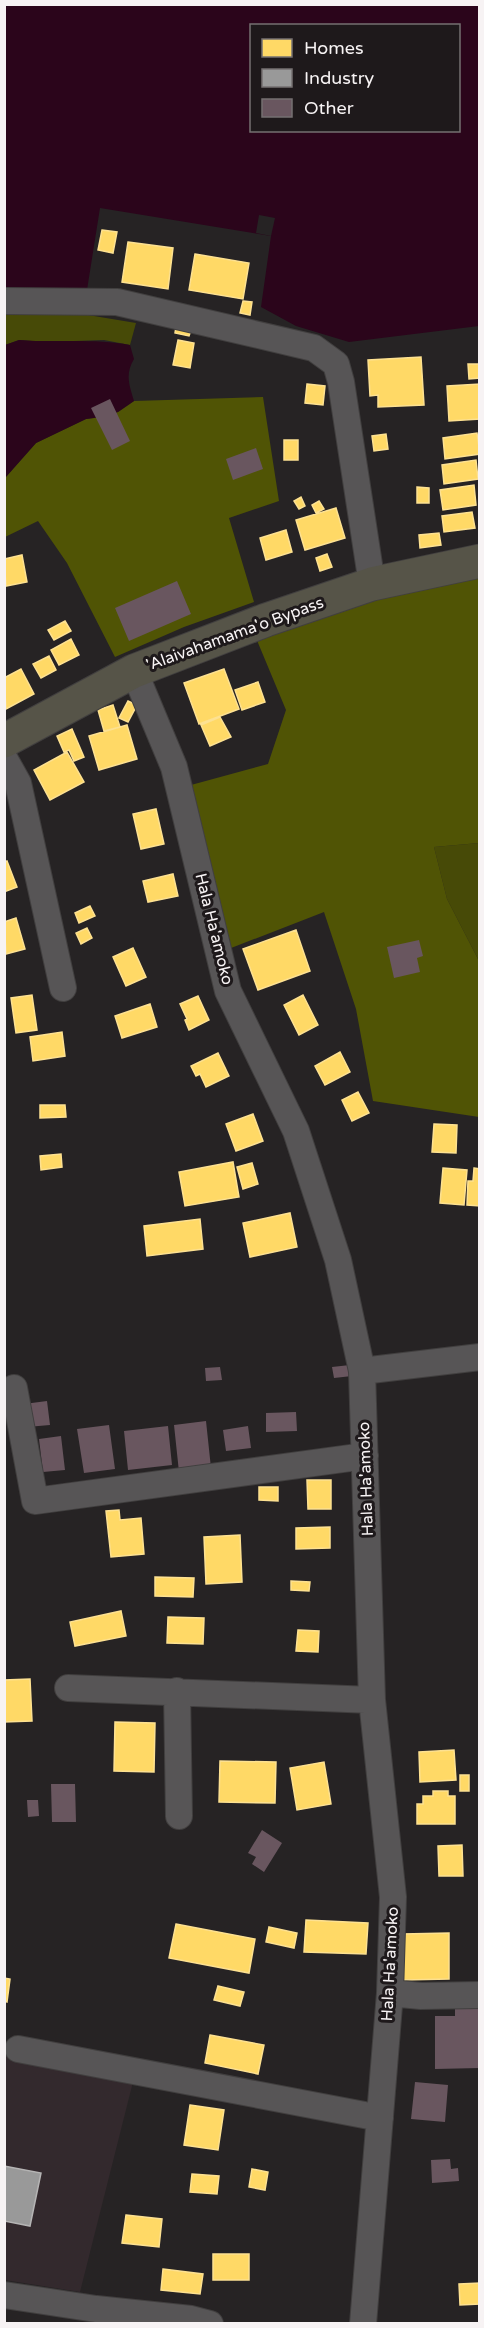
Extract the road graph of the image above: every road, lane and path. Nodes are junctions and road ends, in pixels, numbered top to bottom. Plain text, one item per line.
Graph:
1 (4, 301) edge
2 (480, 561) edge
3 (372, 584) junction
4 (134, 671) junction
5 (4, 741) edge
6 (4, 758) edge
7 (63, 988) dead end
8 (480, 1357) edge
9 (362, 1371) junction
10 (14, 1388) dead end
11 (365, 1456) junction
12 (68, 1688) dead end
13 (177, 1691) junction
14 (372, 1700) junction
15 (179, 1816) dead end
16 (390, 1993) junction
17 (480, 1995) edge
18 (18, 2049) dead end
19 (380, 2118) junction
20 (4, 2295) edge
21 (95, 2316) edge
22 (197, 2322) edge
23 (363, 2324) edge

1 - 3 street
2 - 3 main road, 'Alaivahamama'o Bypass
3 - 4 main road, 'Alaivahamama'o Bypass
4 - 5 main road, 'Alaivahamama'o Bypass
4 - 9 street, Hala Ha'amoko
6 - 7 street
8 - 9 street
9 - 11 street, Hala Ha'amoko
10 - 11 street
11 - 14 street, Hala Ha'amoko
12 - 13 street
13 - 14 street
13 - 15 street
14 - 16 street, Hala Ha'amoko
16 - 17 street
16 - 19 street, Hala Ha'amoko
18 - 19 street
19 - 23 street, Hala Ha'amoko
20 - 21 street
21 - 22 street

